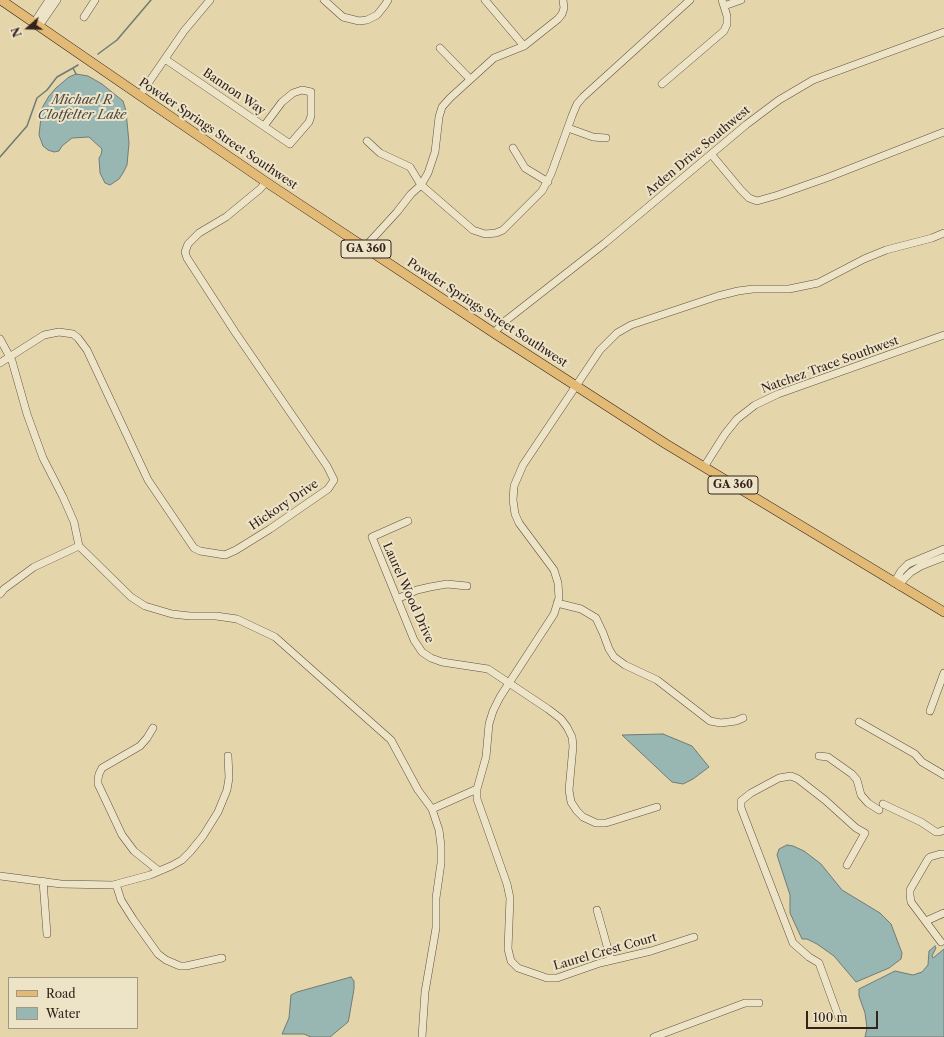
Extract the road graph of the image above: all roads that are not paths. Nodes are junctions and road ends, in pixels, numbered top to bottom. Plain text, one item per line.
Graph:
1 (1, 0) edge
2 (49, 0) edge
3 (57, 0) edge
4 (95, 0) edge
5 (210, 0) edge
6 (324, 0) edge
7 (388, 0) edge
8 (485, 0) edge
9 (564, 0) edge
10 (690, 0) edge
11 (741, 0) edge
12 (723, 3) edge
13 (84, 17) dead end
14 (36, 24) junction
15 (944, 32) edge
16 (524, 46) junction
17 (440, 48) dead end
18 (165, 59) junction
19 (470, 79) junction
20 (662, 84) dead end
21 (140, 95) junction
22 (264, 126) junction
23 (568, 128) junction
24 (944, 132) edge
25 (606, 138) dead end
26 (366, 141) dead end
27 (513, 148) dead end
28 (711, 154) junction
29 (266, 182) junction
30 (548, 182) junction
31 (421, 184) junction
32 (944, 233) edge
33 (364, 248) junction
34 (494, 333) junction
35 (944, 335) edge
36 (0, 339) edge
37 (10, 357) junction
38 (0, 363) edge
39 (576, 386) junction
40 (704, 467) junction
41 (408, 521) dead end
42 (79, 546) junction
43 (944, 549) edge
44 (944, 557) edge
45 (896, 584) junction
46 (467, 586) dead end
47 (0, 594) edge
48 (397, 599) junction
49 (557, 603) junction
50 (944, 612) edge
51 (944, 673) edge
52 (509, 682) junction
53 (930, 711) dead end
54 (743, 718) dead end
55 (859, 722) dead end
56 (153, 728) dead end
57 (228, 756) dead end
58 (819, 756) dead end
59 (944, 775) edge
60 (477, 789) junction
61 (883, 804) dead end
62 (657, 807) dead end
63 (432, 809) junction
64 (879, 810) dead end
65 (944, 830) edge
66 (944, 854) edge
67 (847, 865) dead end
68 (160, 871) junction
69 (0, 876) edge
70 (43, 882) junction
71 (116, 884) junction
72 (597, 910) dead end
73 (944, 913) edge
74 (926, 921) junction
75 (47, 934) dead end
76 (694, 937) dead end
77 (941, 942) dead end
78 (222, 958) dead end
79 (611, 960) junction
80 (759, 1003) dead end
81 (839, 1018) dead end
82 (422, 1037) edge
83 (654, 1037) edge

1 - 14 main road, Powder Springs Street Southwest / GA 360
2 - 14 street
3 - 14 street
4 - 13 street
5 - 18 street
6 - 7 street
8 - 16 street
9 - 16 street
10 - 23 street
11 - 12 street
12 - 20 street
14 - 21 main road, Powder Springs Street Southwest / GA 360
15 - 28 street, Arden Drive Southwest
16 - 19 street
17 - 19 street
18 - 21 street
18 - 22 street, Bannon Way
19 - 31 street
21 - 29 main road, Powder Springs Street Southwest / GA 360
22 - 22 street, Bannon Way
23 - 25 street
23 - 30 street
24 - 28 street
26 - 31 street
27 - 30 street
28 - 34 street, Arden Drive Southwest
29 - 33 main road, Powder Springs Street Southwest / GA 360
29 - 37 street, Hickory Drive
30 - 31 street
31 - 33 street
32 - 39 street
33 - 34 main road, Powder Springs Street Southwest / GA 360
34 - 39 main road, Powder Springs Street Southwest / GA 360
35 - 40 street, Natchez Trace Southwest
36 - 37 street
37 - 38 street, Hickory Drive
37 - 42 street
39 - 40 main road, Powder Springs Street Southwest / GA 360
39 - 49 street
40 - 45 main road, Powder Springs Street Southwest / GA 360
41 - 48 street, Laurel Wood Drive
42 - 47 street
42 - 63 street
43 - 45 street
44 - 45 street
45 - 50 main road, Powder Springs Street Southwest / GA 360
46 - 48 street
48 - 52 street, Laurel Wood Drive
49 - 52 street
49 - 54 street
51 - 53 street
52 - 60 street
52 - 62 street, Laurel Wood Drive
55 - 59 street
56 - 68 street
57 - 68 street
58 - 64 street
60 - 63 street
60 - 79 street, Laurel Crest Court
61 - 65 street
63 - 82 street
66 - 74 street
67 - 81 street
68 - 71 street
69 - 70 street
70 - 71 street
70 - 75 street
71 - 78 street
72 - 79 street
73 - 74 street
74 - 77 street
76 - 79 street, Laurel Crest Court
80 - 83 street

